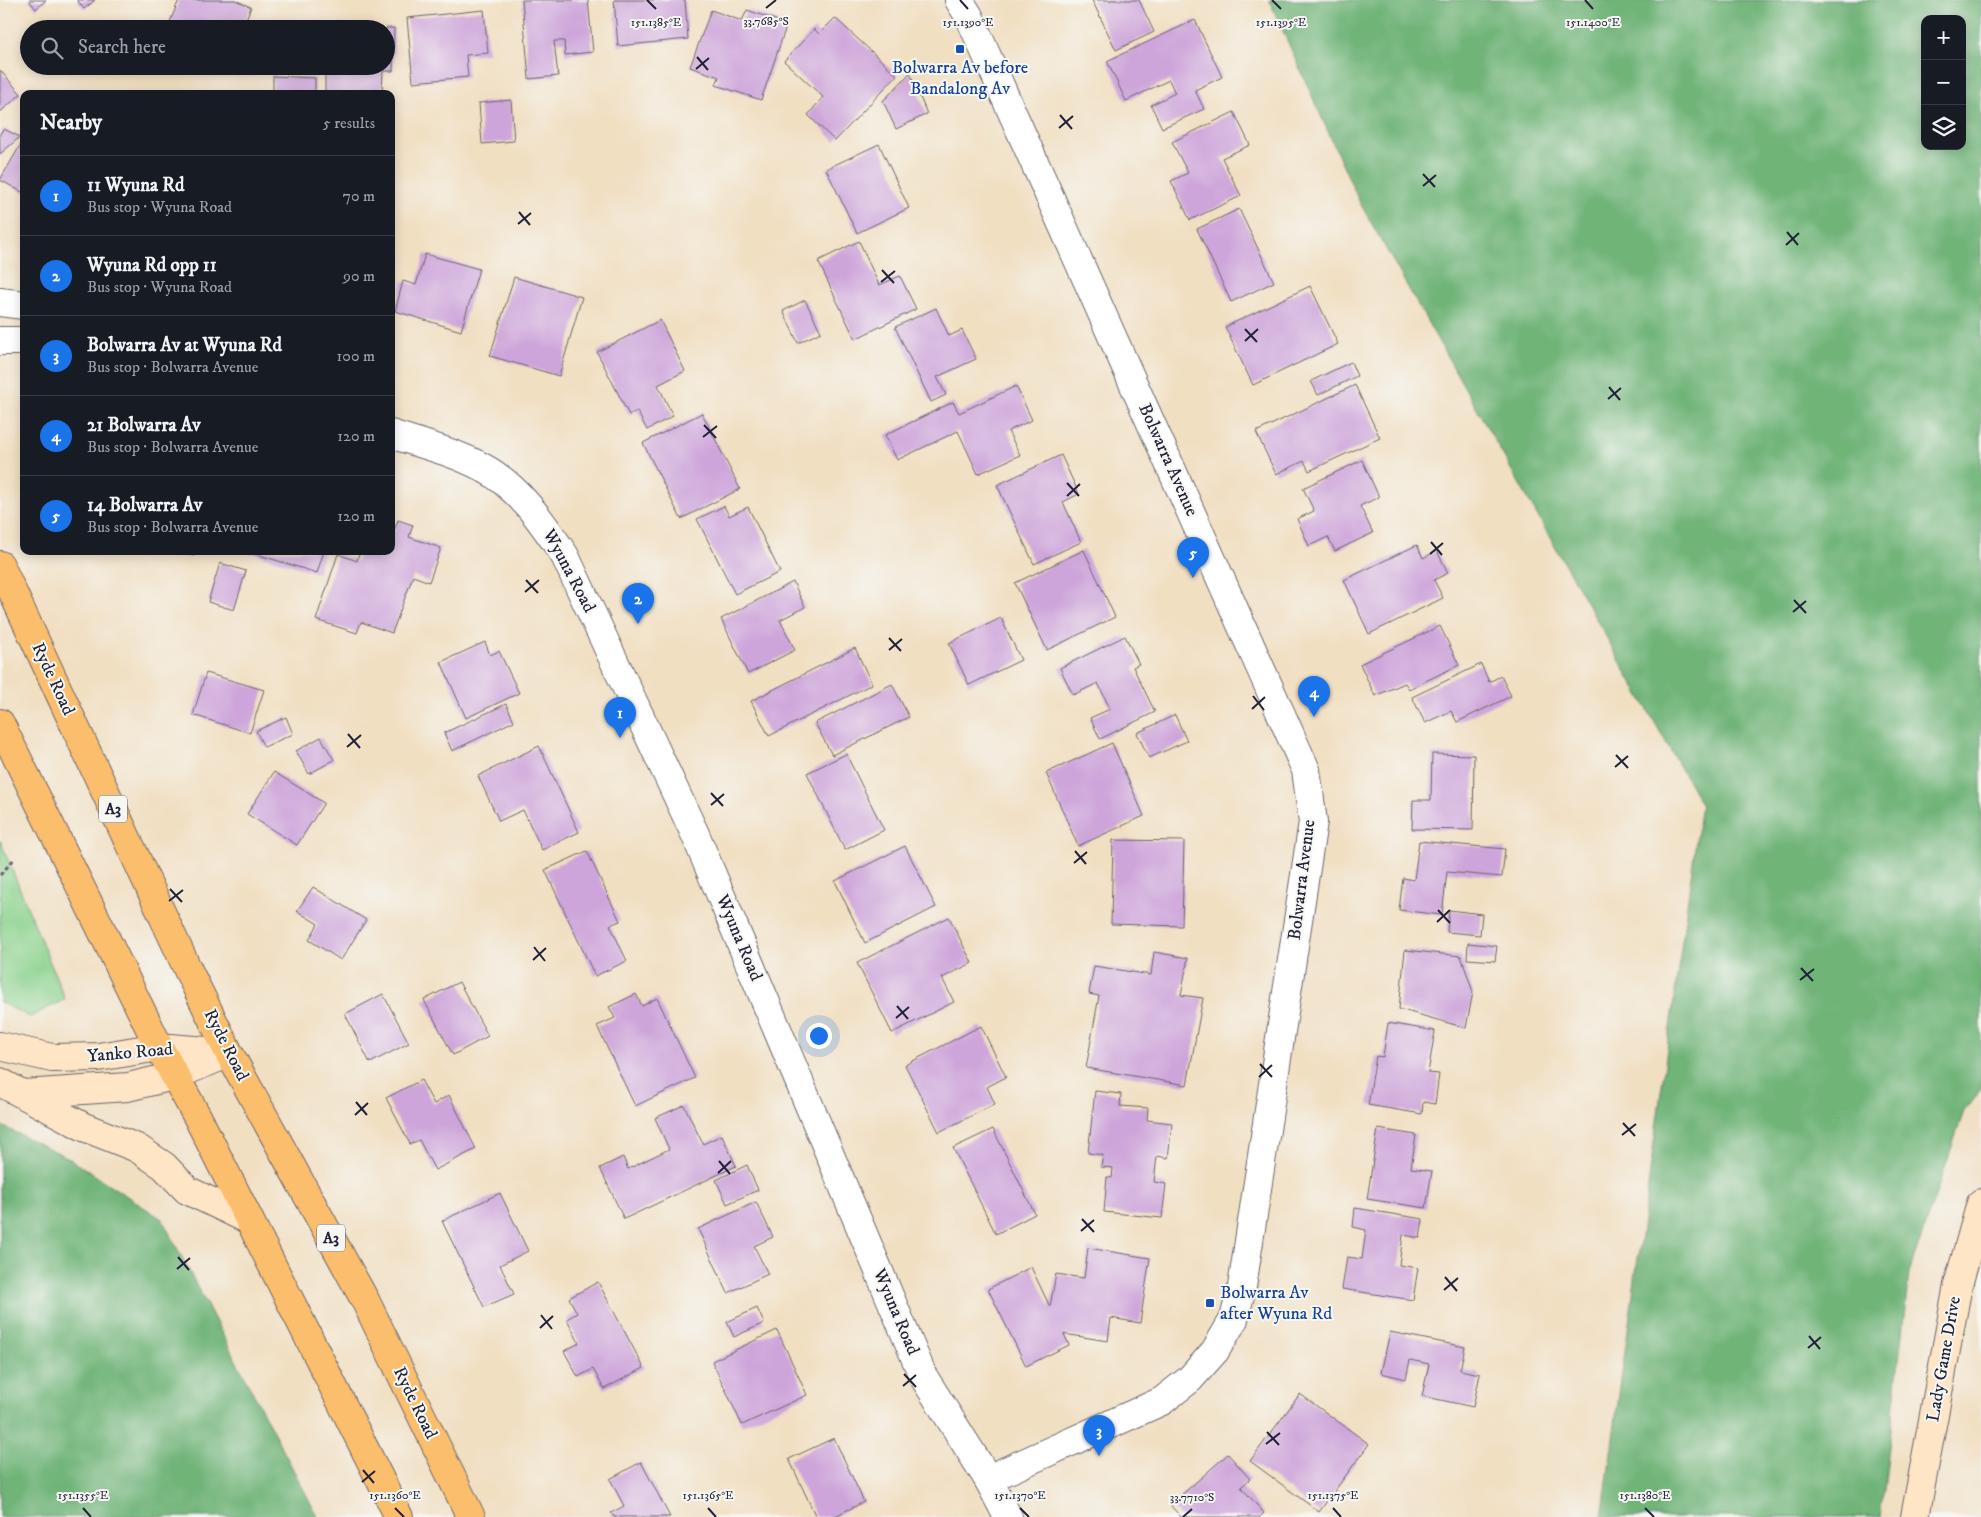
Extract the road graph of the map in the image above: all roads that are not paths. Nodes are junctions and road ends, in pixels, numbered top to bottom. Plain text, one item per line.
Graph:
1 (959, 0) edge
2 (0, 341) edge
3 (20, 341) edge
4 (395, 435) edge
5 (0, 565) edge
6 (0, 722) edge
7 (0, 1046) edge
8 (159, 1047) junction
9 (229, 1053) junction
10 (174, 1076) junction
11 (0, 1082) edge
12 (24, 1094) junction
13 (1981, 1203) edge
14 (249, 1220) junction
15 (988, 1479) junction
16 (399, 1517) edge
17 (471, 1517) edge
18 (1008, 1517) edge
19 (1915, 1517) edge

1 - 15 street, Bolwarra Avenue
2 - 3 street
4 - 15 street, Wyuna Road
5 - 9 highway, Ryde Road / A3
6 - 8 highway
7 - 8 main road, Yanko Road
8 - 9 main road, Yanko Road
8 - 10 highway
9 - 10 main road, Yanko Road
9 - 17 highway, Ryde Road / A3
10 - 12 main road, Yanko Road
10 - 14 highway
11 - 12 main road, Yanko Road
12 - 14 main road, Yanko Road
13 - 19 main road, Lady Game Drive
14 - 16 highway
15 - 18 street, Wyuna Road

